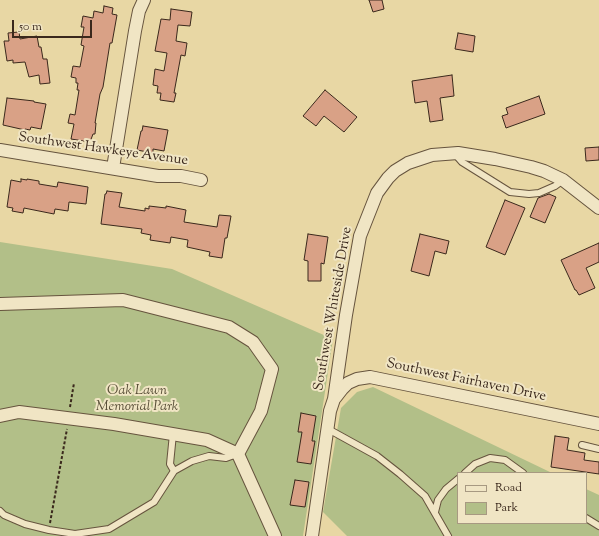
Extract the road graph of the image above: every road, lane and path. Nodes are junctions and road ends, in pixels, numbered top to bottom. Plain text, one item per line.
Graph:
1 (144, 0) edge
2 (0, 150) edge
3 (455, 154) junction
4 (112, 168) junction
5 (201, 180) dead end
6 (563, 180) junction
7 (599, 208) edge
8 (0, 304) edge
9 (74, 383) dead end
10 (334, 399) junction
11 (0, 416) edge
12 (68, 418) junction
13 (599, 424) edge
14 (328, 429) junction
15 (173, 434) junction
16 (582, 445) dead end
17 (599, 449) edge
18 (238, 454) junction
19 (174, 471) junction
20 (466, 472) edge
21 (522, 472) edge
22 (457, 480) edge
23 (0, 511) edge
24 (435, 512) junction
25 (587, 519) edge
26 (599, 526) edge
27 (49, 530) junction
28 (57, 534) edge
29 (275, 536) edge
30 (312, 536) edge
31 (448, 536) edge

1 - 4 street
2 - 4 street, Southwest Hawkeye Avenue
3 - 6 street, Southwest Whiteside Drive
3 - 6 lane
3 - 10 street, Southwest Whiteside Drive
4 - 5 street, Southwest Hawkeye Avenue
6 - 7 street, Southwest Whiteside Drive
8 - 18 street
9 - 12 path
10 - 13 street, Southwest Fairhaven Drive
10 - 14 street, Southwest Whiteside Drive
11 - 12 street
12 - 15 street
12 - 27 path
14 - 24 lane
14 - 30 street, Southwest Whiteside Drive
15 - 18 street
15 - 19 lane
16 - 17 lane
18 - 19 lane
18 - 29 street
19 - 28 lane
20 - 21 lane
22 - 24 lane
23 - 27 lane
24 - 31 lane
25 - 26 lane
27 - 28 lane

